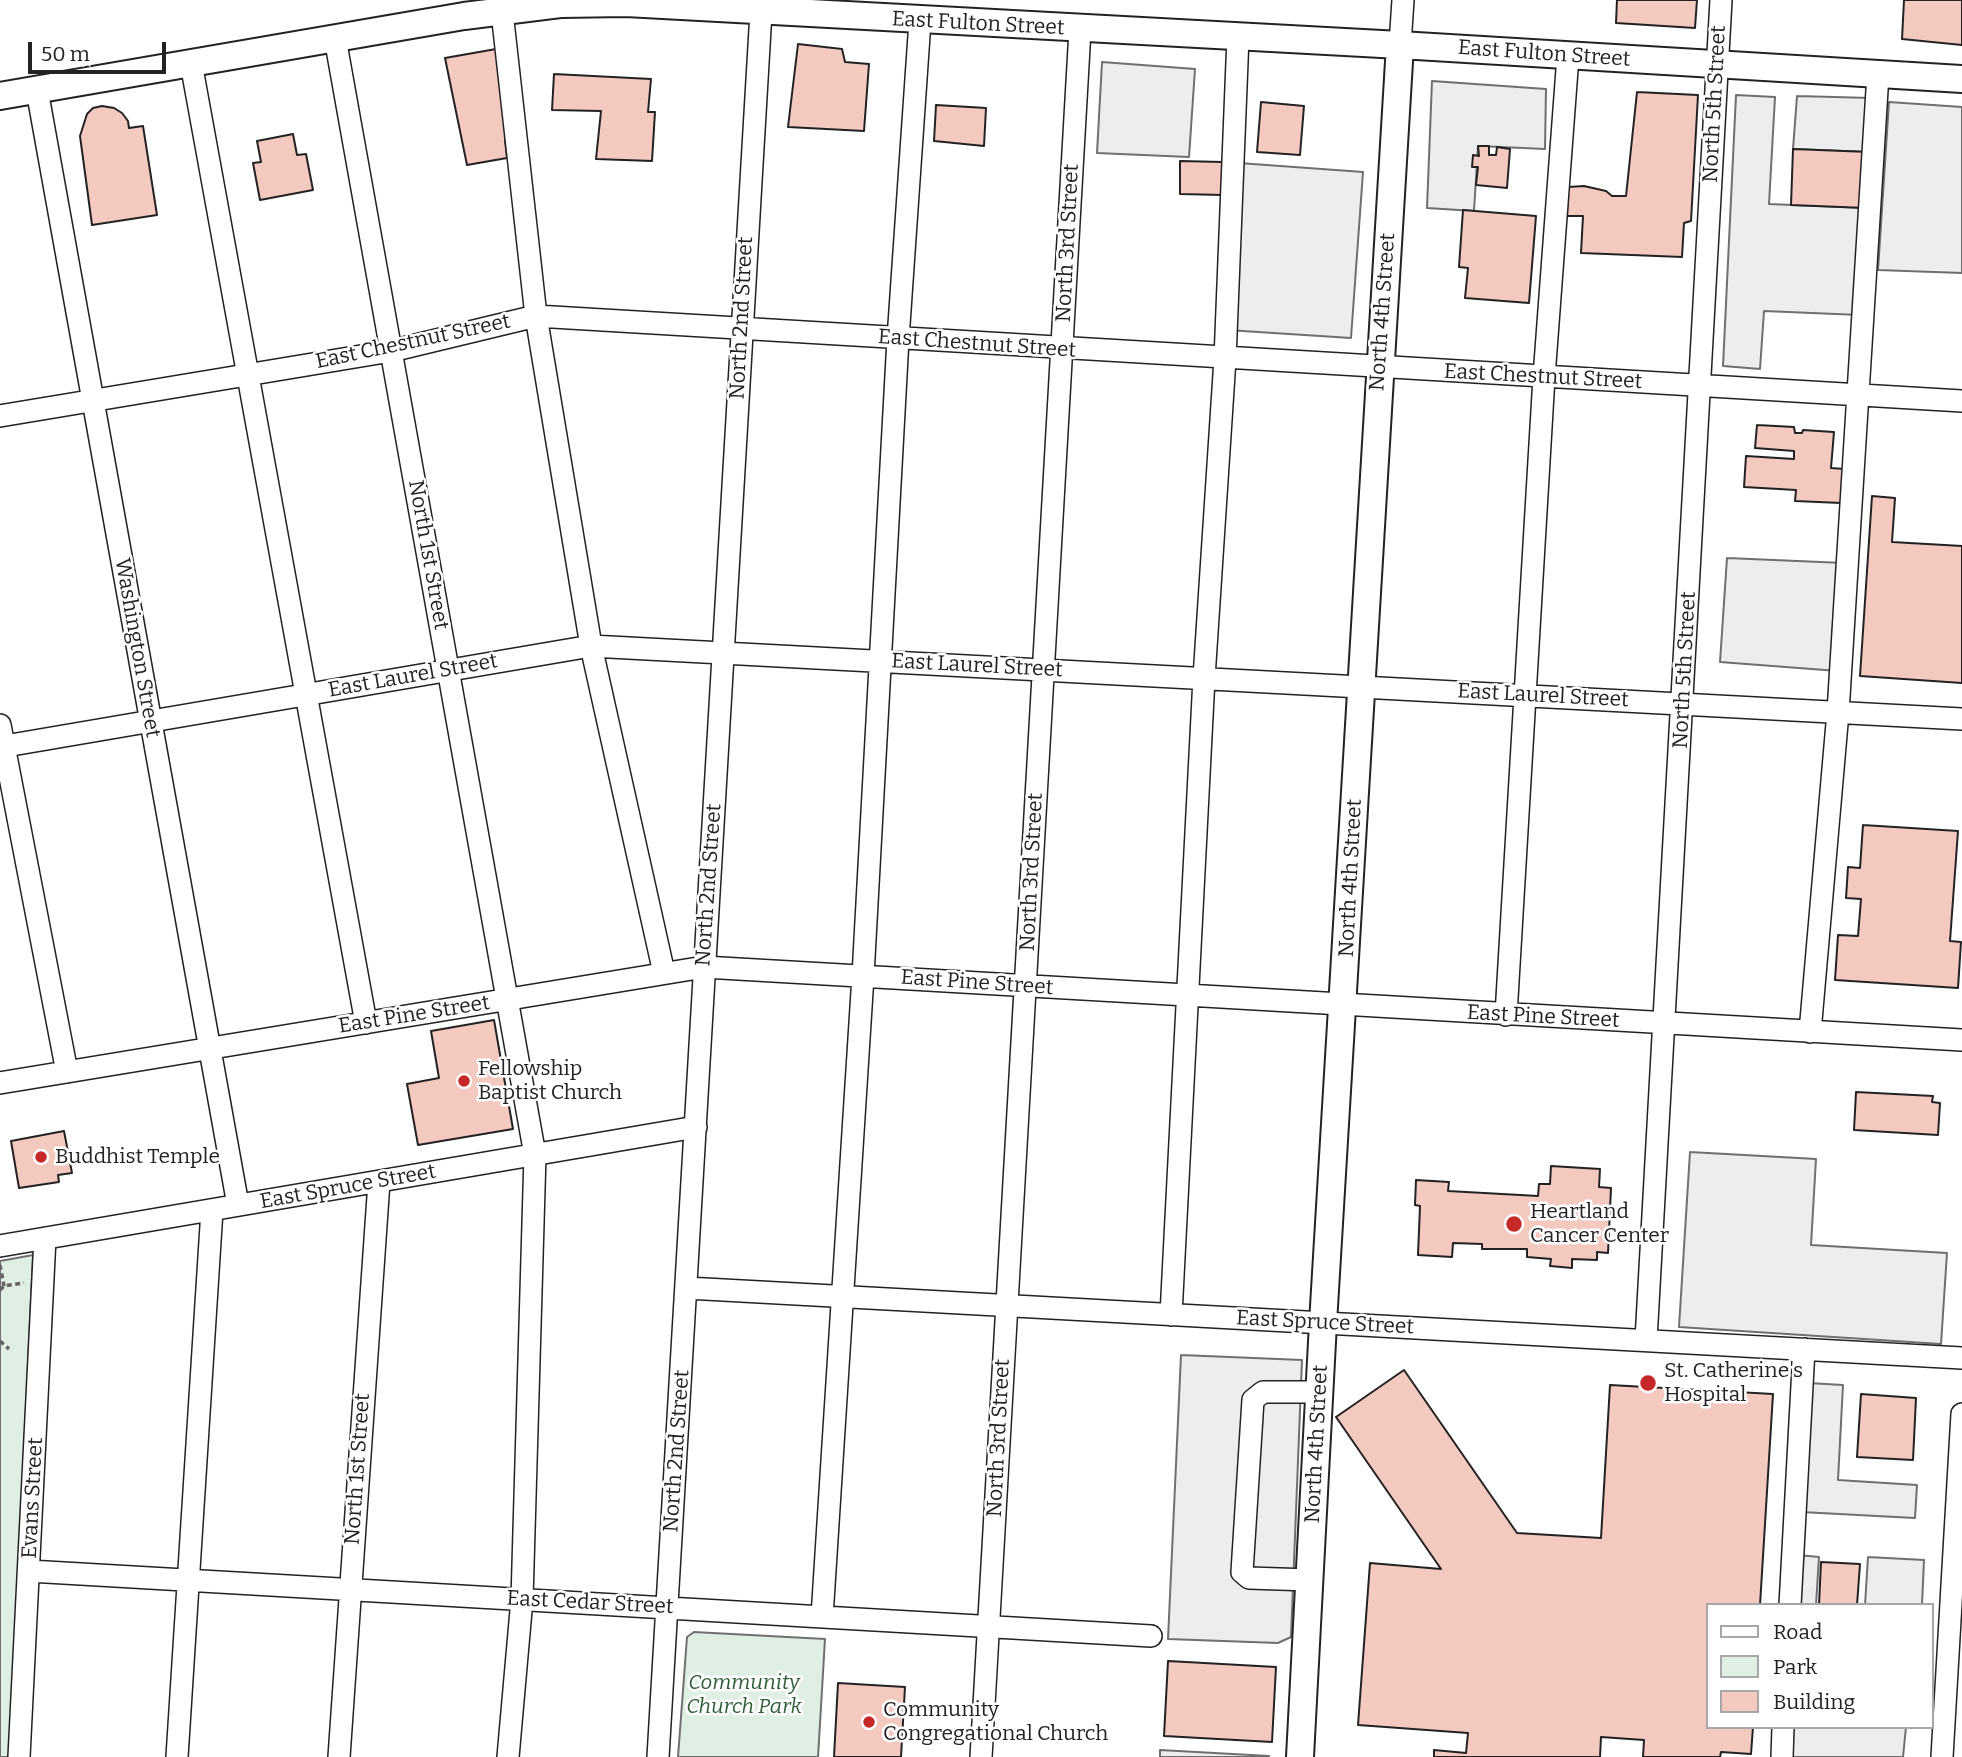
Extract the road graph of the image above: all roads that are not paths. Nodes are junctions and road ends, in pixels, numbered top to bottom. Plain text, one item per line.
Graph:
1 (1402, 0) edge
2 (1721, 0) edge
3 (463, 8) edge
4 (502, 12) junction
5 (761, 12) junction
6 (920, 21) junction
7 (1080, 30) junction
8 (1238, 37) junction
9 (335, 38) junction
10 (1400, 45) junction
11 (1568, 56) junction
12 (191, 63) junction
13 (1717, 65) junction
14 (1878, 74) junction
15 (1962, 79) edge
16 (37, 90) junction
17 (0, 96) edge
18 (536, 316) junction
19 (741, 329) junction
20 (898, 339) junction
21 (1062, 349) junction
22 (391, 351) junction
23 (1225, 359) junction
24 (1380, 368) junction
25 (246, 375) junction
26 (1544, 377) junction
27 (1700, 386) junction
28 (1860, 395) junction
29 (93, 400) junction
30 (1962, 401) edge
31 (0, 416) edge
32 (590, 646) junction
33 (724, 653) junction
34 (879, 661) junction
35 (448, 670) junction
36 (1043, 670) junction
37 (1204, 678) junction
38 (1361, 687) junction
39 (304, 695) junction
40 (1524, 695) junction
41 (1683, 704) junction
42 (1838, 712) junction
43 (1962, 719) edge
44 (151, 721) junction
45 (1, 739) edge
46 (704, 967) junction
47 (664, 973) junction
48 (863, 976) junction
49 (1025, 986) junction
50 (1189, 996) junction
51 (507, 999) junction
52 (1344, 1005) junction
53 (1506, 1014) junction
54 (366, 1023) junction
55 (1665, 1024) junction
56 (1810, 1032) junction
57 (1962, 1040) edge
58 (210, 1049) junction
59 (67, 1072) junction
60 (0, 1083) edge
61 (696, 1128) junction
62 (535, 1155) junction
63 (379, 1181) junction
64 (238, 1205) junction
65 (212, 1210) junction
66 (46, 1238) junction
67 (0, 1246) edge
68 (687, 1288) junction
69 (842, 1297) junction
70 (1007, 1306) junction
71 (1171, 1315) junction
72 (1323, 1323) junction
73 (1646, 1340) junction
74 (1804, 1349) junction
75 (1962, 1358) edge
76 (1320, 1392) junction
77 (1962, 1414) edge
78 (1958, 1549) edge
79 (29, 1571) junction
80 (188, 1580) junction
81 (1310, 1580) junction
82 (350, 1590) junction
83 (522, 1599) junction
84 (1790, 1603) edge
85 (668, 1608) junction
86 (822, 1616) junction
87 (989, 1626) junction
88 (1151, 1636) dead end
89 (1954, 1681) edge
90 (1783, 1729) edge
91 (19, 1757) edge
92 (177, 1757) edge
93 (339, 1757) edge
94 (508, 1757) edge
95 (658, 1757) edge
96 (981, 1757) edge
97 (1300, 1757) edge
98 (1782, 1757) edge
99 (1942, 1757) edge

1 - 10 street, North 4th Street
2 - 13 street, North 5th Street
3 - 4 main road, East Fulton Street
3 - 9 main road, East Fulton Street
4 - 5 main road, East Fulton Street
4 - 18 street
5 - 6 main road, East Fulton Street
5 - 19 street, North 2nd Street
6 - 7 main road, East Fulton Street
6 - 20 street
7 - 8 main road, East Fulton Street
7 - 21 street, North 3rd Street
8 - 10 main road, East Fulton Street
8 - 23 street
9 - 12 main road, East Fulton Street
9 - 22 street, North 1st Street
10 - 11 main road, East Fulton Street
10 - 24 main road, North 4th Street
11 - 13 main road, East Fulton Street
11 - 26 street
12 - 16 main road, East Fulton Street
12 - 25 street
13 - 14 main road, East Fulton Street
13 - 27 street, North 5th Street
14 - 15 main road, East Fulton Street
14 - 28 street
16 - 17 main road, East Fulton Street
16 - 29 street, Washington Street
18 - 19 street, East Chestnut Street
18 - 22 street, East Chestnut Street
18 - 32 street
19 - 20 street, East Chestnut Street
19 - 33 street, North 2nd Street
20 - 21 street, East Chestnut Street
20 - 34 street
21 - 23 street, East Chestnut Street
21 - 36 street, North 3rd Street
22 - 25 street, East Chestnut Street
22 - 35 street, North 1st Street
23 - 24 street, East Chestnut Street
23 - 37 street
24 - 26 street, East Chestnut Street
24 - 38 main road, North 4th Street
25 - 29 street, East Chestnut Street
25 - 39 street
26 - 27 street, East Chestnut Street
26 - 40 street
27 - 28 street, East Chestnut Street
27 - 41 street, North 5th Street
28 - 30 street, East Chestnut Street
28 - 42 street
29 - 31 street, East Chestnut Street
29 - 44 street, Washington Street
32 - 33 street, East Laurel Street
32 - 35 street, East Laurel Street
32 - 47 street
33 - 34 street, East Laurel Street
33 - 46 street, North 2nd Street
34 - 36 street, East Laurel Street
34 - 48 street
35 - 39 street, East Laurel Street
35 - 51 street, North 1st Street
36 - 37 street, East Laurel Street
36 - 49 street, North 3rd Street
37 - 38 street, East Laurel Street
37 - 50 street
38 - 40 street, East Laurel Street
38 - 52 main road, North 4th Street
39 - 44 street, East Laurel Street
39 - 54 street
40 - 41 street, East Laurel Street
40 - 53 street
41 - 42 street, East Laurel Street
41 - 55 street, North 5th Street
42 - 43 street, East Laurel Street
42 - 56 street
44 - 45 street, East Laurel Street
44 - 58 street, Washington Street
45 - 59 street
46 - 47 street, East Pine Street
46 - 48 street, East Pine Street
46 - 61 street, North 2nd Street
47 - 51 street, East Pine Street
48 - 49 street, East Pine Street
48 - 69 street
49 - 50 street, East Pine Street
49 - 70 street, North 3rd Street
50 - 52 street, East Pine Street
50 - 71 street
51 - 54 street, East Pine Street
51 - 62 street, North 1st Street
52 - 53 street, East Pine Street
52 - 72 main road, North 4th Street
53 - 55 street, East Pine Street
54 - 58 street, East Pine Street
55 - 56 street, East Pine Street
55 - 73 street, North 5th Street
56 - 57 street, East Pine Street
58 - 59 street, East Pine Street
58 - 64 street, Washington Street
59 - 60 street, East Pine Street
61 - 62 street, East Spruce Street
61 - 68 street, North 2nd Street
62 - 63 street, East Spruce Street
62 - 83 street, North 1st Street
63 - 64 street, East Spruce Street
63 - 82 street, North 1st Street
64 - 65 street, East Spruce Street
65 - 66 street, East Spruce Street
65 - 80 street
66 - 67 street, East Spruce Street
66 - 79 street, Evans Street
68 - 69 street, East Spruce Street
68 - 85 street, North 2nd Street
69 - 70 street, East Spruce Street
69 - 86 street
70 - 71 street, East Spruce Street
70 - 87 street, North 3rd Street
71 - 72 street, East Spruce Street
72 - 73 street, East Spruce Street
72 - 76 main road, North 4th Street
73 - 74 street, East Spruce Street
74 - 75 street, East Spruce Street
74 - 84 street
76 - 81 main road, North 4th Street
76 - 81 street
77 - 78 street
78 - 89 street
79 - 80 street, East Cedar Street
79 - 91 street, Evans Street
80 - 82 street, East Cedar Street
80 - 92 street
81 - 97 main road, North 4th Street
82 - 83 street, East Cedar Street
82 - 93 street, North 1st Street
83 - 85 street, East Cedar Street
83 - 94 street, North 1st Street
85 - 86 street, East Cedar Street
85 - 95 street, North 2nd Street
86 - 87 street, East Cedar Street
87 - 88 street, East Cedar Street
87 - 96 street, North 3rd Street
89 - 99 street
90 - 98 street

